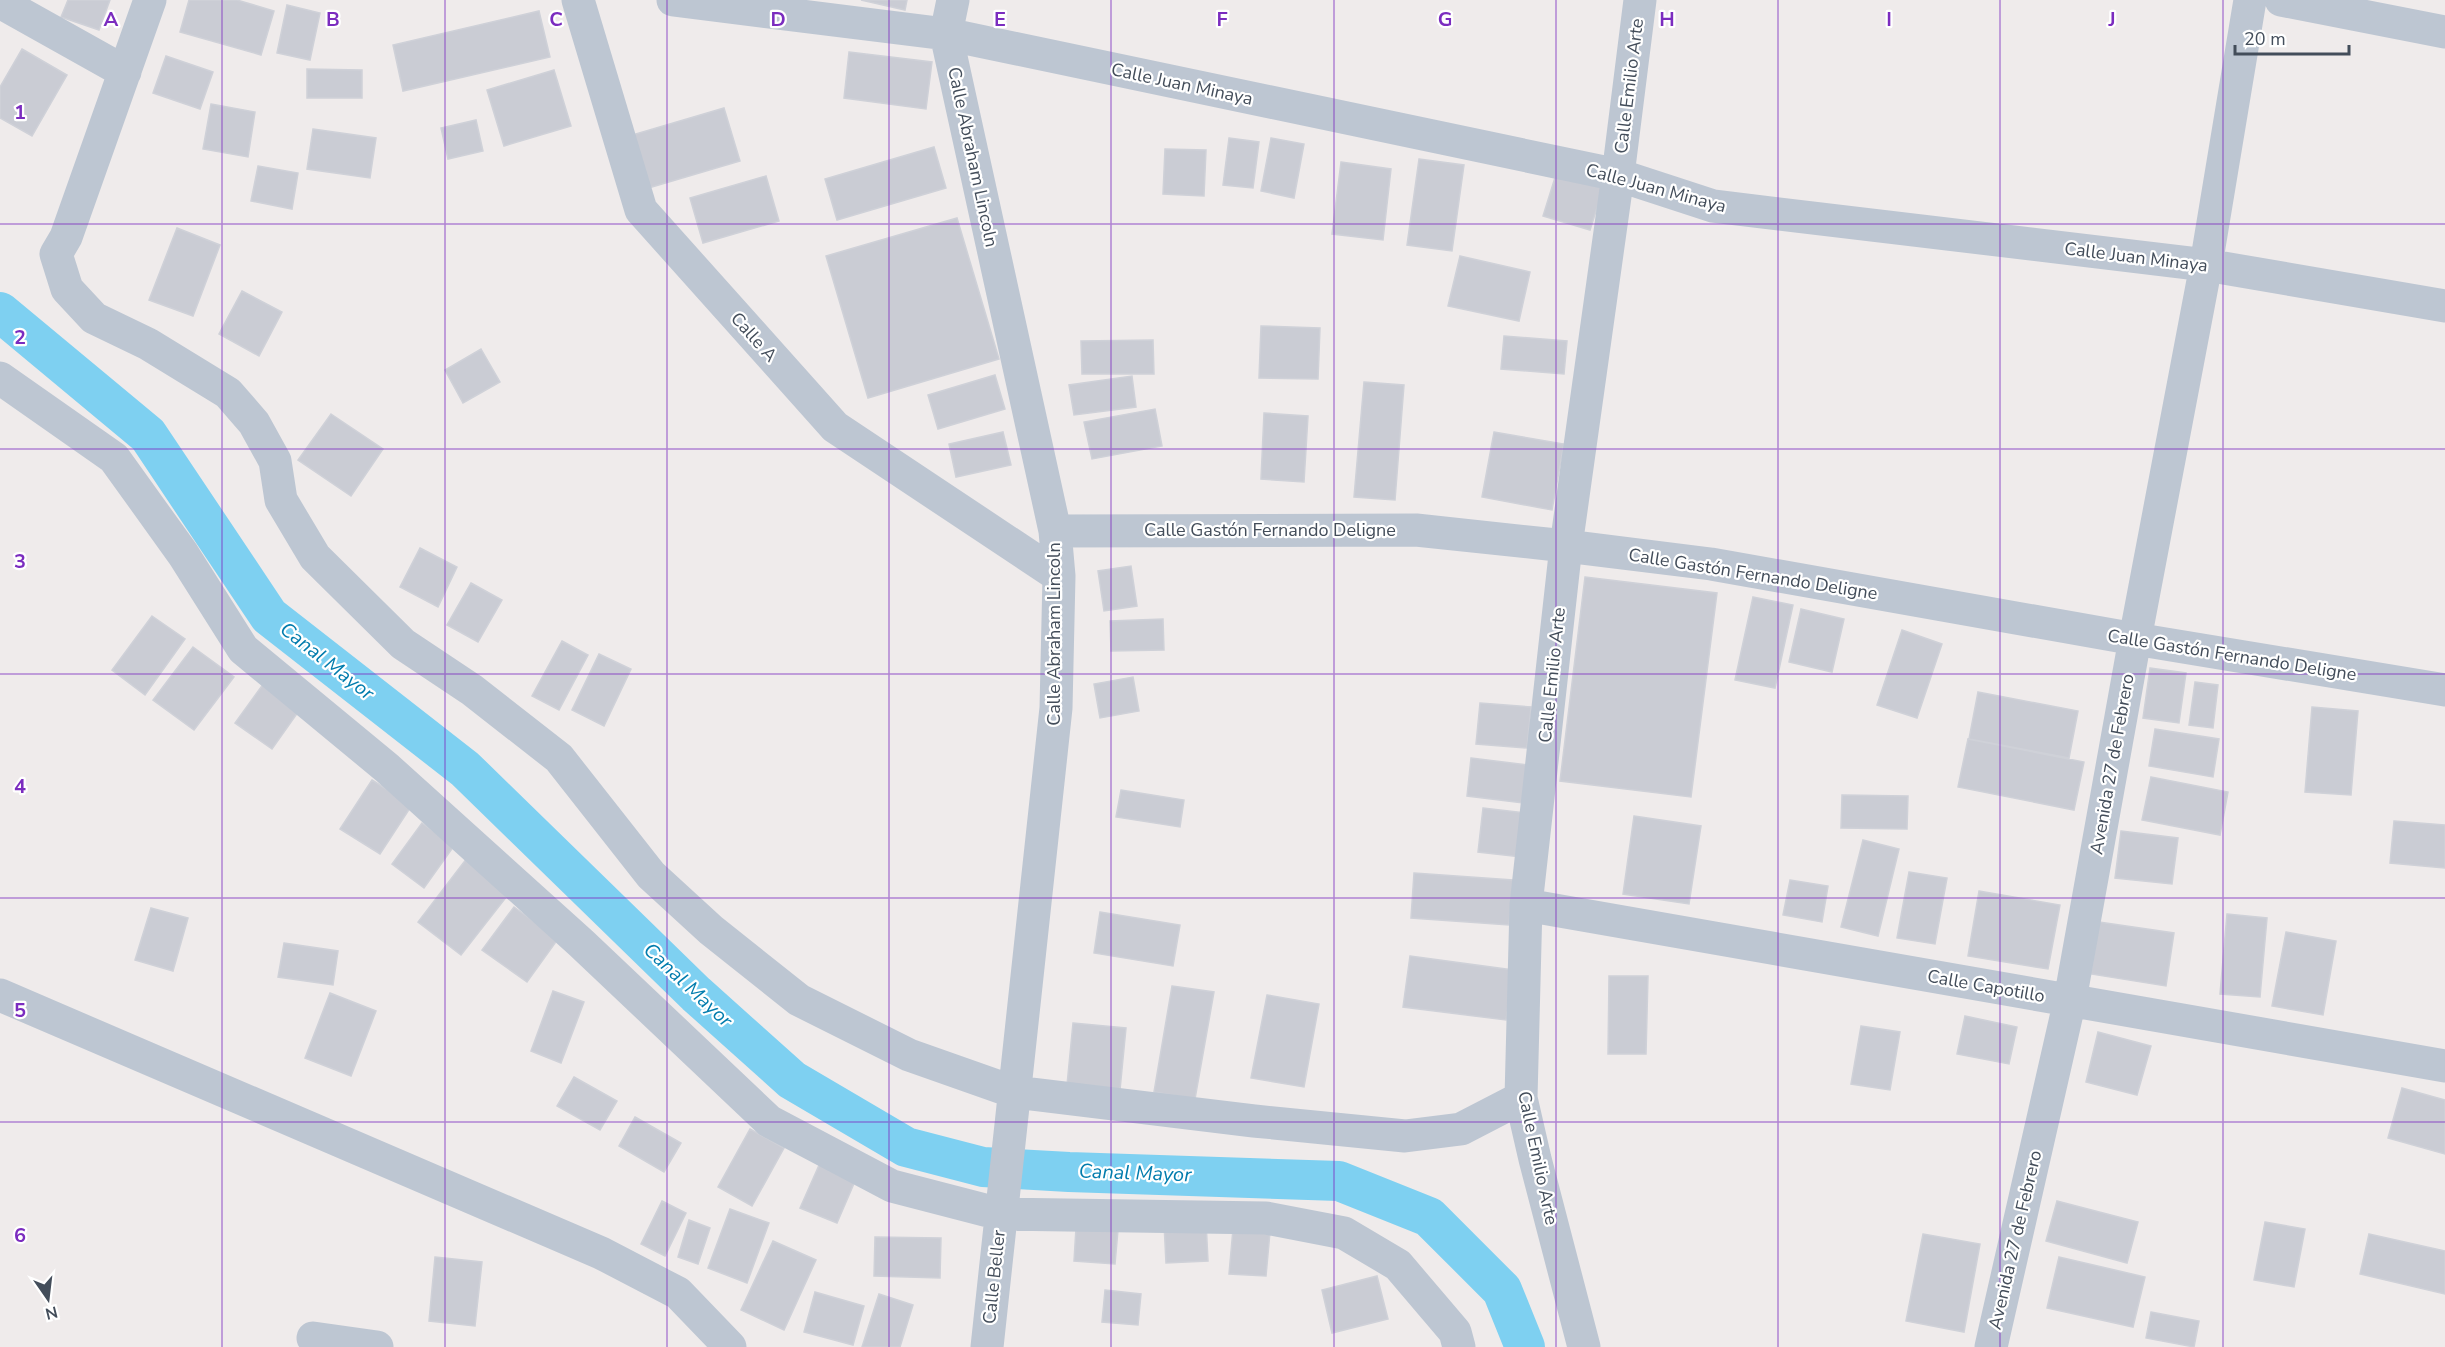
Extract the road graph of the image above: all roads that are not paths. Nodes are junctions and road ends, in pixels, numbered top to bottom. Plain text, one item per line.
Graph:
1 (150, 0) edge
2 (578, 0) edge
3 (673, 0) edge
4 (952, 0) edge
5 (1640, 0) edge
6 (2250, 0) edge
7 (2281, 0) edge
8 (0, 2) edge
9 (2445, 32) edge
10 (946, 34) junction
11 (124, 72) junction
12 (1618, 175) junction
13 (2206, 265) junction
14 (2445, 306) edge
15 (0, 378) edge
16 (1055, 531) junction
17 (1566, 546) junction
18 (1059, 576) junction
19 (2135, 639) junction
20 (2445, 690) edge
21 (1526, 905) junction
22 (0, 995) edge
23 (2070, 1000) junction
24 (2445, 1066) edge
25 (1014, 1092) junction
26 (1521, 1098) junction
27 (1001, 1210) junction
28 (313, 1338) dead end
29 (377, 1347) edge
30 (730, 1347) edge
31 (987, 1347) edge
32 (1460, 1347) edge
33 (1584, 1347) edge
34 (1990, 1347) edge

1 - 11 street
2 - 18 street, Calle A
3 - 10 street, Calle Juan Minaya
4 - 10 street, Calle Abraham Lincoln
5 - 12 street, Calle Emilio Arte
6 - 13 street, Avenida 27 de Febrero
7 - 9 street
8 - 11 street
10 - 12 street, Calle Juan Minaya
10 - 16 street, Calle Abraham Lincoln
11 - 25 street
12 - 13 street, Calle Juan Minaya
12 - 17 street, Calle Emilio Arte
13 - 14 street, Calle Juan Minaya
13 - 19 street, Avenida 27 de Febrero
15 - 27 street
16 - 17 street, Calle Gastón Fernando Deligne
16 - 18 street, Calle Abraham Lincoln
17 - 19 street, Calle Gastón Fernando Deligne
17 - 21 street, Calle Emilio Arte
18 - 25 street, Calle Abraham Lincoln
19 - 20 street, Calle Gastón Fernando Deligne
19 - 23 street, Avenida 27 de Febrero
21 - 23 street, Calle Capotillo
21 - 26 street, Calle Emilio Arte
22 - 30 street
23 - 24 street, Calle Capotillo
23 - 34 street, Avenida 27 de Febrero
25 - 26 street
25 - 27 street, Calle Abraham Lincoln
26 - 33 street, Calle Emilio Arte
27 - 31 street, Calle Beller
27 - 32 street
28 - 29 street

